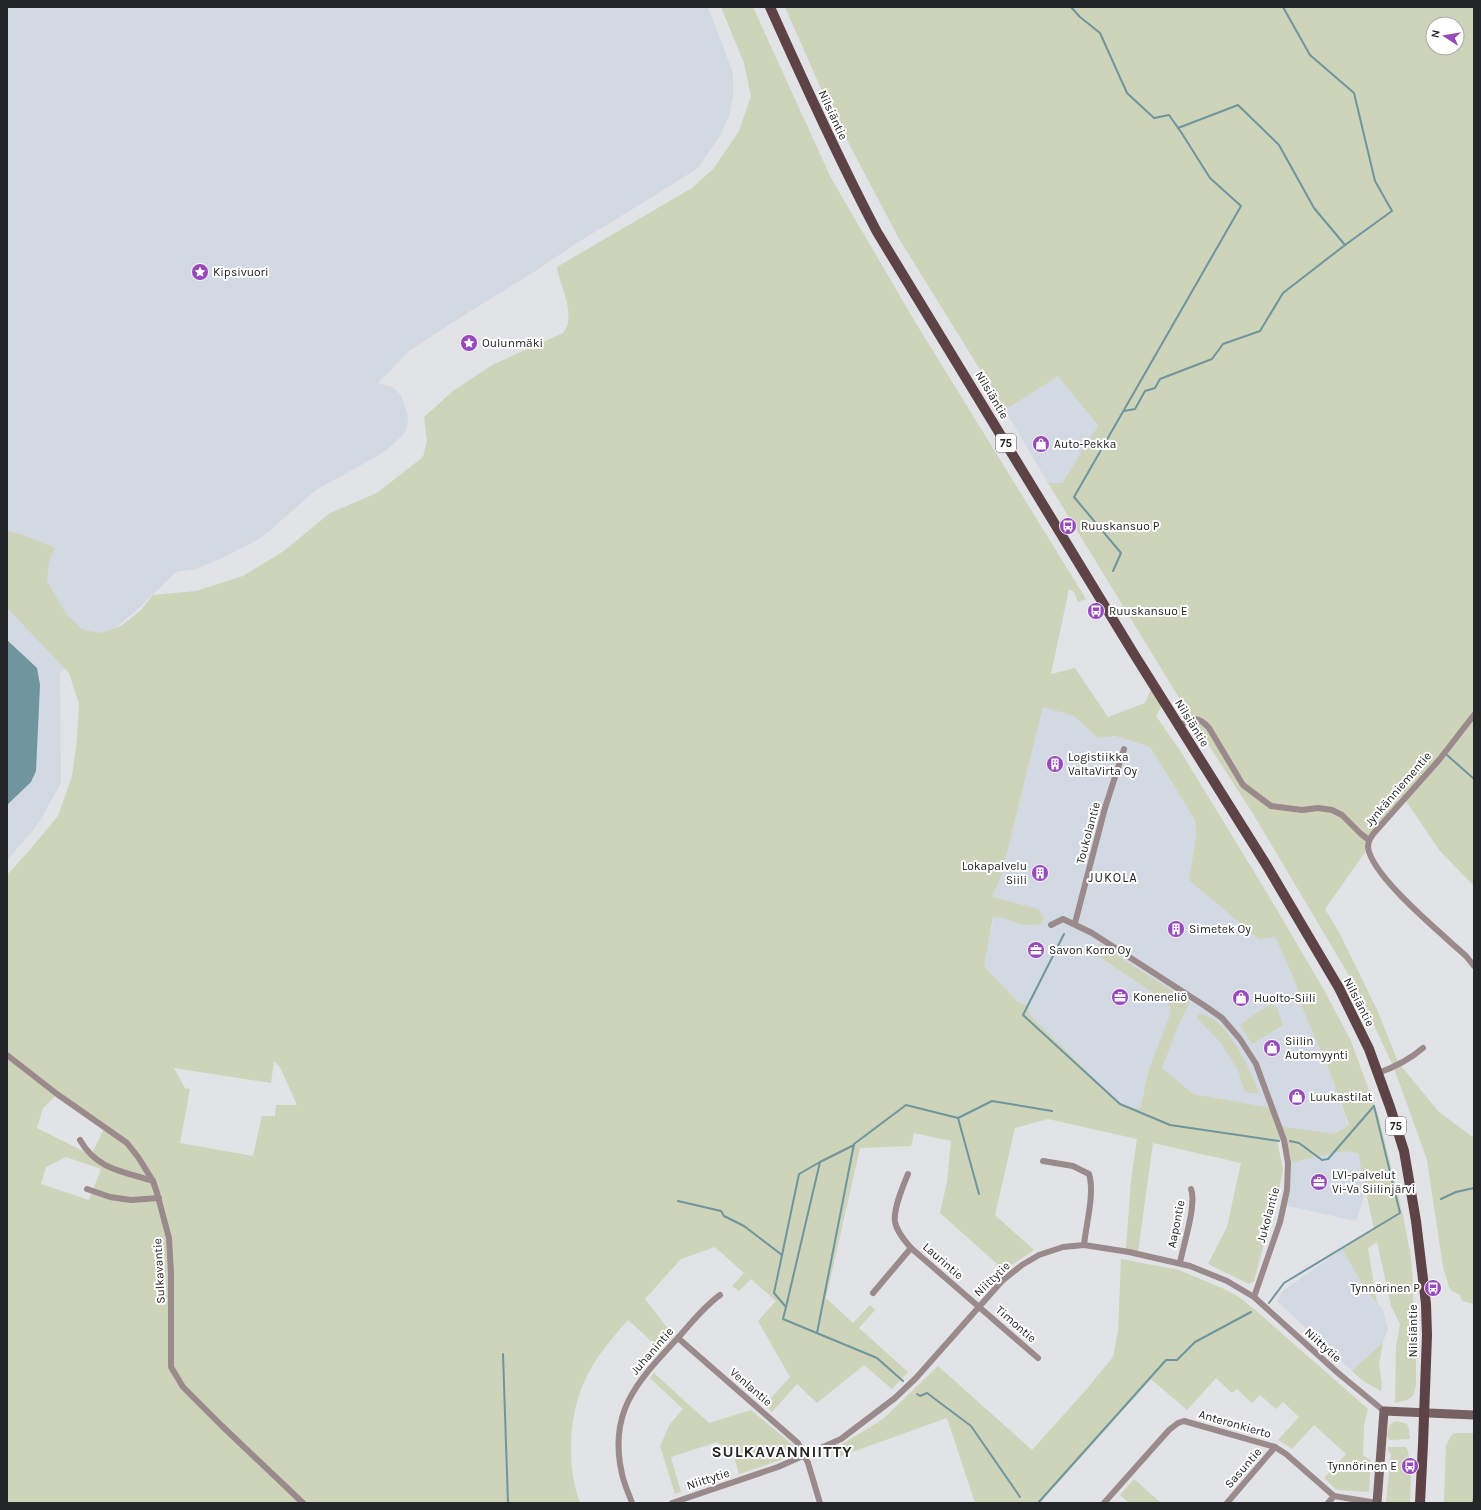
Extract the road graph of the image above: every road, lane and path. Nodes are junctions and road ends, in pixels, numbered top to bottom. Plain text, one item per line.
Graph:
1 (770, 7) edge
2 (1474, 715) edge
3 (1179, 726) junction
4 (1124, 749) dead end
5 (1369, 840) junction
6 (1075, 924) junction
7 (1051, 925) dead end
8 (1474, 966) edge
9 (1423, 1048) dead end
10 (7, 1056) edge
11 (1378, 1073) junction
12 (80, 1140) dead end
13 (1043, 1161) dead end
14 (908, 1174) dead end
15 (153, 1181) junction
16 (87, 1189) dead end
17 (1191, 1189) dead end
18 (159, 1198) junction
19 (1084, 1245) junction
20 (911, 1248) junction
21 (1180, 1263) junction
22 (873, 1294) dead end
23 (720, 1296) dead end
24 (1254, 1297) junction
25 (979, 1307) junction
26 (678, 1338) junction
27 (1038, 1358) dead end
28 (1384, 1411) junction
29 (1424, 1414) junction
30 (1474, 1415) edge
31 (1275, 1447) junction
32 (805, 1456) junction
33 (1334, 1496) junction
34 (303, 1503) edge
35 (632, 1503) edge
36 (672, 1503) edge
37 (820, 1503) edge
38 (1104, 1503) edge
39 (1227, 1503) edge
40 (1328, 1503) edge
41 (1377, 1503) edge
42 (1420, 1503) edge

1 - 3 main road, Nilsiäntie / 75
2 - 5 street, Jynkänniementie
3 - 5 street
3 - 11 main road, Nilsiäntie / 75
4 - 6 street, Toukolantie
5 - 8 street, Jynkänniementie
6 - 7 street, Jukolantie
6 - 24 street, Jukolantie
9 - 11 street
10 - 15 street, Sulkavantie
11 - 29 main road, Nilsiäntie / 75
12 - 15 street
13 - 19 street
14 - 20 street, Laurintie
15 - 18 street, Sulkavantie
16 - 18 street
17 - 21 street, Aapontie
18 - 34 street, Sulkavantie
19 - 21 street, Niittytie
19 - 25 street, Niittytie
20 - 22 street, Laurintie
20 - 25 street, Laurintie
21 - 24 street, Niittytie
23 - 26 street, Juhanintie
24 - 28 street, Niittytie
25 - 27 street, Timontie
25 - 32 street, Niittytie
26 - 32 street, Venlantie
26 - 35 street, Juhanintie
28 - 29 street
28 - 41 street
29 - 30 street
29 - 42 main road, Nilsiäntie / 75
31 - 33 street, Anteronkierto
31 - 38 street, Anteronkierto
31 - 39 street, Sasuntie
32 - 36 street, Niittytie
32 - 37 street, Venlantie
33 - 40 street
33 - 41 street

